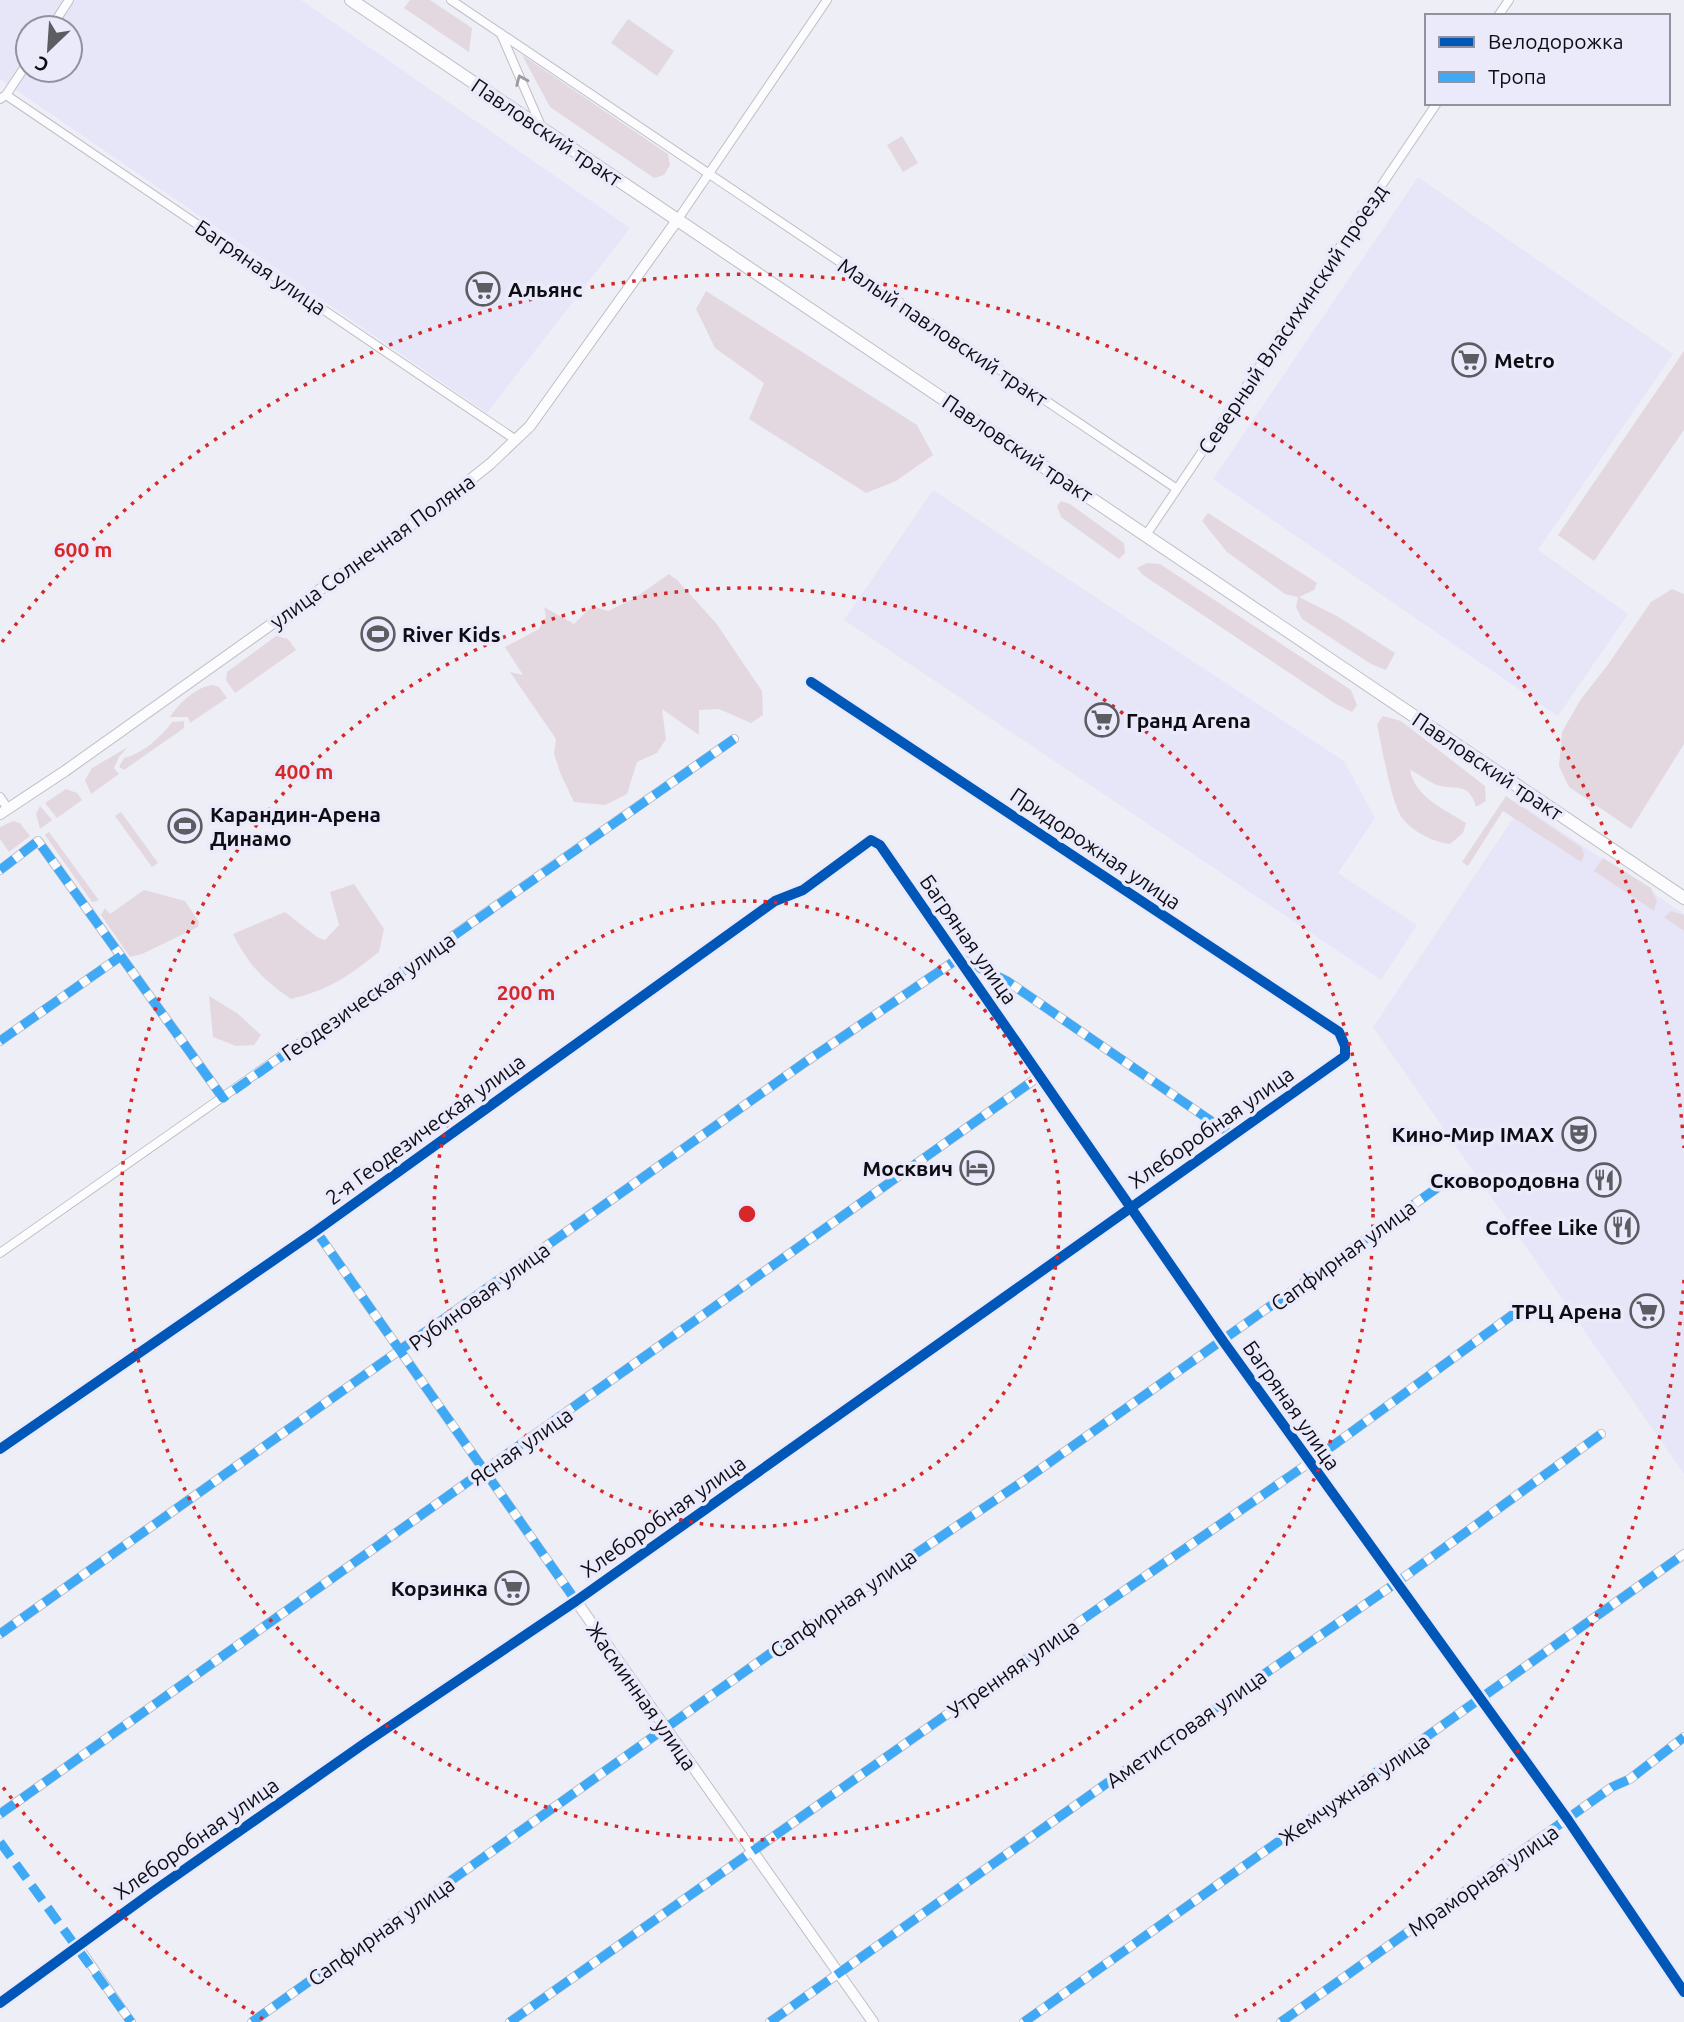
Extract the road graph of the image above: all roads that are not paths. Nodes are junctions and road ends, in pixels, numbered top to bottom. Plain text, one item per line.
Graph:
1 (351, 0) edge
2 (451, 0) edge
3 (827, 0) edge
4 (501, 34) junction
5 (14, 82) edge
6 (3, 97) edge
7 (1436, 105) edge
8 (541, 126) junction
9 (709, 175) junction
10 (678, 219) junction
11 (516, 440) junction
12 (1177, 489) junction
13 (1146, 534) junction
14 (811, 682) dead end
15 (734, 738) dead end
16 (0, 797) edge
17 (4, 812) edge
18 (871, 840) joint
19 (0, 870) edge
20 (1684, 898) edge
21 (121, 956) junction
22 (959, 958) junction
23 (0, 1041) edge
24 (1345, 1056) joint
25 (1041, 1075) junction
26 (223, 1098) junction
27 (1233, 1136) junction
28 (1437, 1188) dead end
29 (1131, 1206) junction
30 (316, 1231) junction
31 (0, 1253) edge
32 (1516, 1313) dead end
33 (1223, 1341) junction
34 (400, 1352) junction
35 (1601, 1434) dead end
36 (0, 1449) edge
37 (1309, 1462) junction
38 (484, 1472) junction
39 (1684, 1554) edge
40 (1396, 1583) junction
41 (576, 1601) junction
42 (0, 1634) edge
43 (1481, 1699) junction
44 (666, 1729) junction
45 (1684, 1737) edge
46 (0, 1814) edge
47 (1568, 1820) junction
48 (752, 1850) junction
49 (78, 1946) junction
50 (839, 1974) junction
51 (1684, 1992) edge
52 (0, 2003) edge
53 (131, 2022) edge
54 (252, 2022) edge
55 (510, 2022) edge
56 (770, 2022) edge
57 (873, 2022) edge
58 (1024, 2022) edge
59 (1281, 2022) edge

1 - 8 main road, Павловский тракт
2 - 4 street
3 - 9 street
8 -> 4 street
4 - 9 street
5 - 6 street
6 - 11 street, Багряная улица
7 - 12 street, Северный Власихинский проезд
8 - 10 main road, Павловский тракт
9 - 10 street
9 - 12 street, Малый павловский тракт
10 - 11 street, улица Солнечная Поляна
10 - 13 main road, Павловский тракт
11 - 17 street, улица Солнечная Поляна
12 - 13 street, Северный Власихинский проезд
13 - 20 main road, Павловский тракт
14 - 24 street, Придорожная улица
15 - 26 street, Геодезическая улица
16 - 17 street
18 - 22 street, Багряная улица
18 - 30 street, 2-я Геодезическая улица
19 - 21 street
21 - 23 street
21 - 26 street
22 - 25 street, Багряная улица
22 - 27 street
22 - 34 street, Рубиновая улица
24 - 27 street, Хлеборобная улица
25 - 29 street, Багряная улица
25 - 38 street, Ясная улица
26 - 31 street, Геодезическая улица
27 - 29 street, Хлеборобная улица
28 - 33 street, Сапфирная улица
29 - 33 street, Багряная улица
29 - 41 street, Хлеборобная улица
30 - 34 street, Жасминная улица
30 - 36 street, 2-я Геодезическая улица
32 - 37 street, Утренняя улица
33 - 37 street, Багряная улица
33 - 44 street, Сапфирная улица
34 - 38 street, Жасминная улица
34 - 42 street, Рубиновая улица
35 - 40 street, Аметистовая улица
37 - 40 street, Багряная улица
37 - 48 street, Утренняя улица
38 - 41 street, Жасминная улица
38 - 46 street, Ясная улица
39 - 43 street, Жемчужная улица
40 - 43 street, Багряная улица
40 - 50 street, Аметистовая улица
41 - 44 street, Жасминная улица
41 - 49 street, Хлеборобная улица
43 - 47 street, Багряная улица
43 - 58 street, Жемчужная улица
44 - 48 street, Жасминная улица
44 - 54 street, Сапфирная улица
45 - 47 street, Мраморная улица
47 - 51 street, Багряная улица
47 - 59 street, Мраморная улица
48 - 50 street, Жасминная улица
48 - 55 street, Утренняя улица
49 - 52 street, Хлеборобная улица
49 - 53 street
50 - 56 street, Аметистовая улица
50 - 57 street, Жасминная улица

